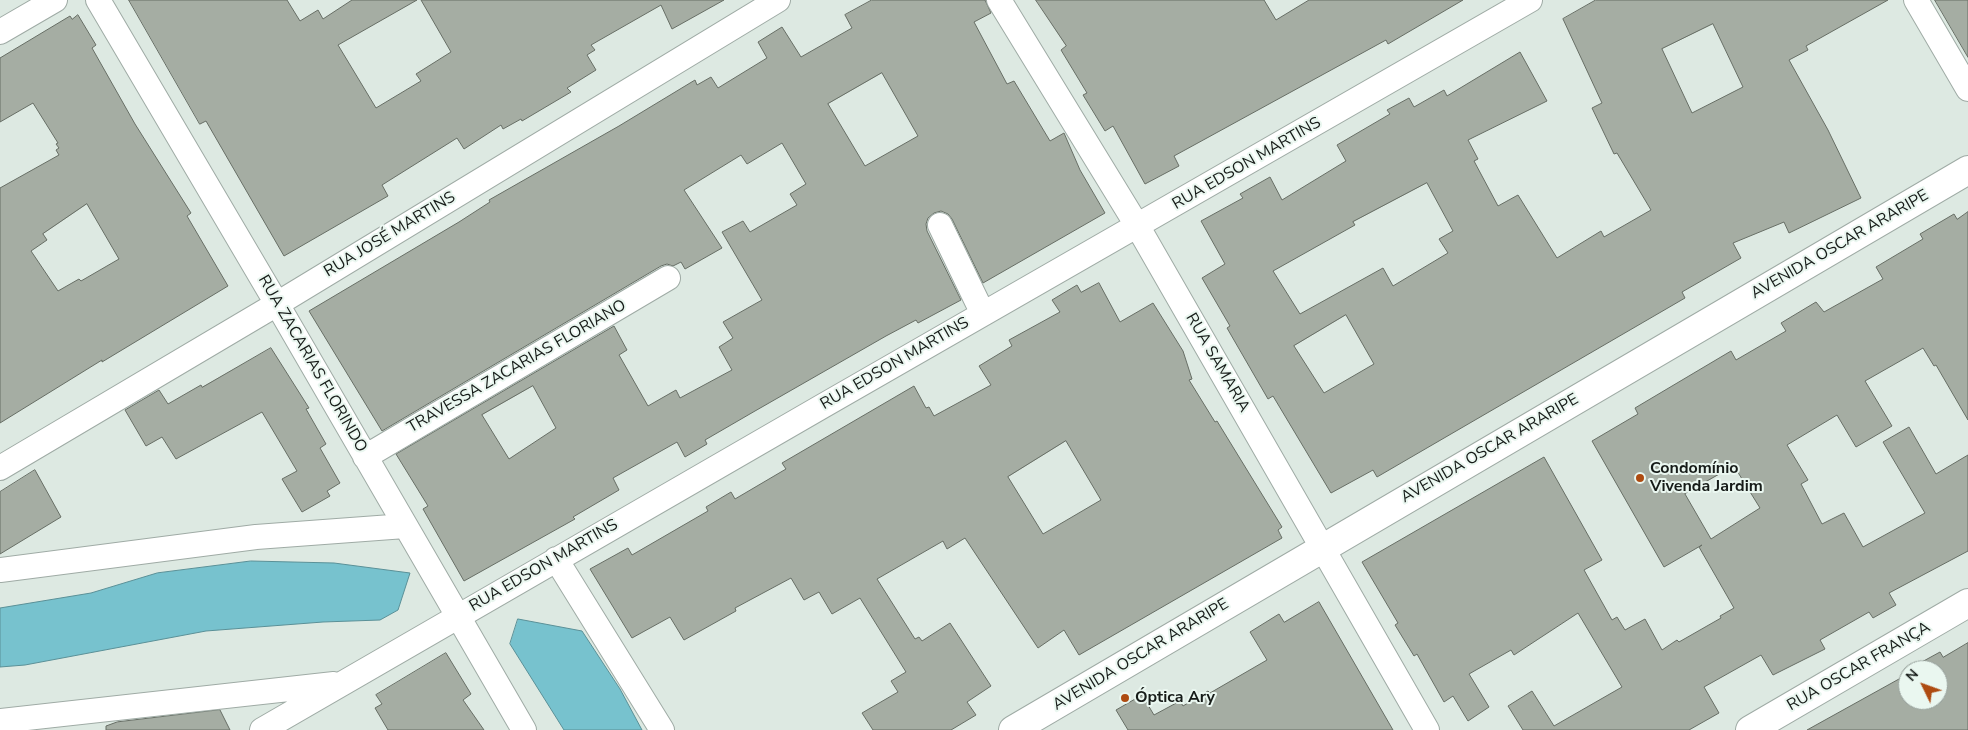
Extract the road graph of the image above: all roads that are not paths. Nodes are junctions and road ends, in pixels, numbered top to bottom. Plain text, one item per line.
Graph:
1 (55, 0) edge
2 (98, 0) edge
3 (778, 0) edge
4 (999, 0) edge
5 (1530, 0) edge
6 (1916, 0) edge
7 (0, 32) edge
8 (1968, 89) edge
9 (1968, 170) edge
10 (940, 225) dead end
11 (1138, 227) junction
12 (668, 278) dead end
13 (277, 304) junction
14 (983, 314) junction
15 (365, 456) junction
16 (0, 468) edge
17 (405, 526) junction
18 (1323, 547) junction
19 (556, 559) junction
20 (0, 570) edge
21 (1968, 603) edge
22 (457, 616) junction
23 (342, 683) junction
24 (0, 721) edge
25 (1029, 726) edge
26 (262, 730) edge
27 (524, 730) edge
28 (662, 730) edge
29 (1427, 730) edge
30 (1750, 730) edge

1 - 7 street
2 - 13 street, RUA ZACARIAS FLORINDO
3 - 13 street, RUA JOSÉ MARTINS
4 - 11 street, RUA SAMARIA
5 - 11 street, RUA EDSON MARTINS
6 - 8 street
9 - 18 street, AVENIDA OSCAR ARARIPE
10 - 14 street
11 - 14 street, RUA EDSON MARTINS
11 - 18 street, RUA SAMARIA
12 - 15 street, TRAVESSA ZACARIAS FLORIANO
13 - 15 street, RUA ZACARIAS FLORINDO
13 - 16 street, RUA JOSÉ MARTINS
14 - 19 street, RUA EDSON MARTINS
15 - 17 street, RUA ZACARIAS FLORINDO
17 - 20 street
17 - 22 street, RUA ZACARIAS FLORINDO
18 - 25 street, AVENIDA OSCAR ARARIPE
18 - 29 street, RUA SAMARIA
19 - 22 street, RUA EDSON MARTINS
19 - 28 street
21 - 30 street, RUA OSCAR FRANÇA
22 - 23 street, RUA EDSON MARTINS
22 - 27 street, RUA ZACARIAS FLORINDO
23 - 24 street
23 - 26 street, RUA EDSON MARTINS

